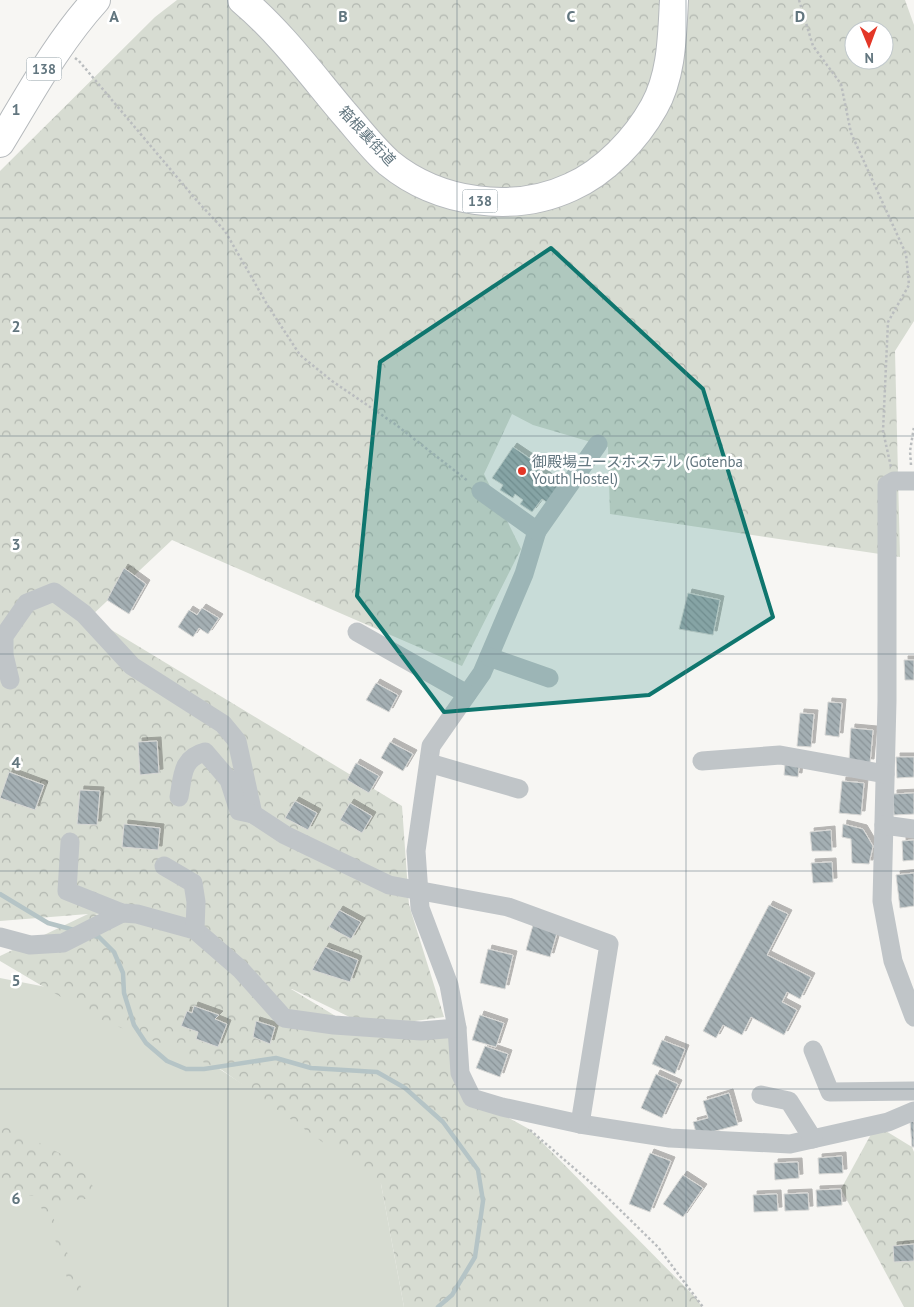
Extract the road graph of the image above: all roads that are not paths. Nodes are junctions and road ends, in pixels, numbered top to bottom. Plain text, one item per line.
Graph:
1 (96, 0) edge
2 (242, 0) edge
3 (674, 0) edge
4 (0, 143) edge
5 (598, 444) dead end
6 (907, 481) edge
7 (481, 491) road end
8 (537, 531) junction
9 (357, 632) dead end
10 (489, 657) junction
11 (549, 678) dead end
12 (10, 680) dead end
13 (467, 694) junction
14 (702, 761) dead end
15 (429, 764) junction
16 (885, 774) junction
17 (519, 789) dead end
18 (179, 797) dead end
19 (253, 814) junction
20 (884, 825) junction
21 (914, 829) edge
22 (70, 842) dead end
23 (164, 866) dead end
24 (419, 891) junction
25 (122, 913) junction
26 (195, 930) junction
27 (0, 937) edge
28 (914, 1017) edge
29 (457, 1028) junction
30 (812, 1050) dead end
31 (914, 1091) edge
32 (761, 1095) dead end
33 (914, 1111) edge
34 (580, 1124) junction
35 (813, 1139) junction

1 - 4 highway, 138
2 - 3 highway, 箱根裏街道 / 138
5 - 8 street
6 - 16 street
7 - 8 street
8 - 10 street
9 - 13 street
10 - 11 street
10 - 13 street
12 - 19 street
13 - 15 street
14 - 16 street
15 - 17 street
15 - 24 street
16 - 20 street
18 - 19 street
19 - 24 street
20 - 21 street
20 - 28 street
22 - 25 street
23 - 26 street
24 - 29 street
24 - 34 street
25 - 26 street
25 - 27 street
26 - 29 street
29 - 34 street
30 - 31 street
32 - 35 street
33 - 35 street
34 - 35 street

